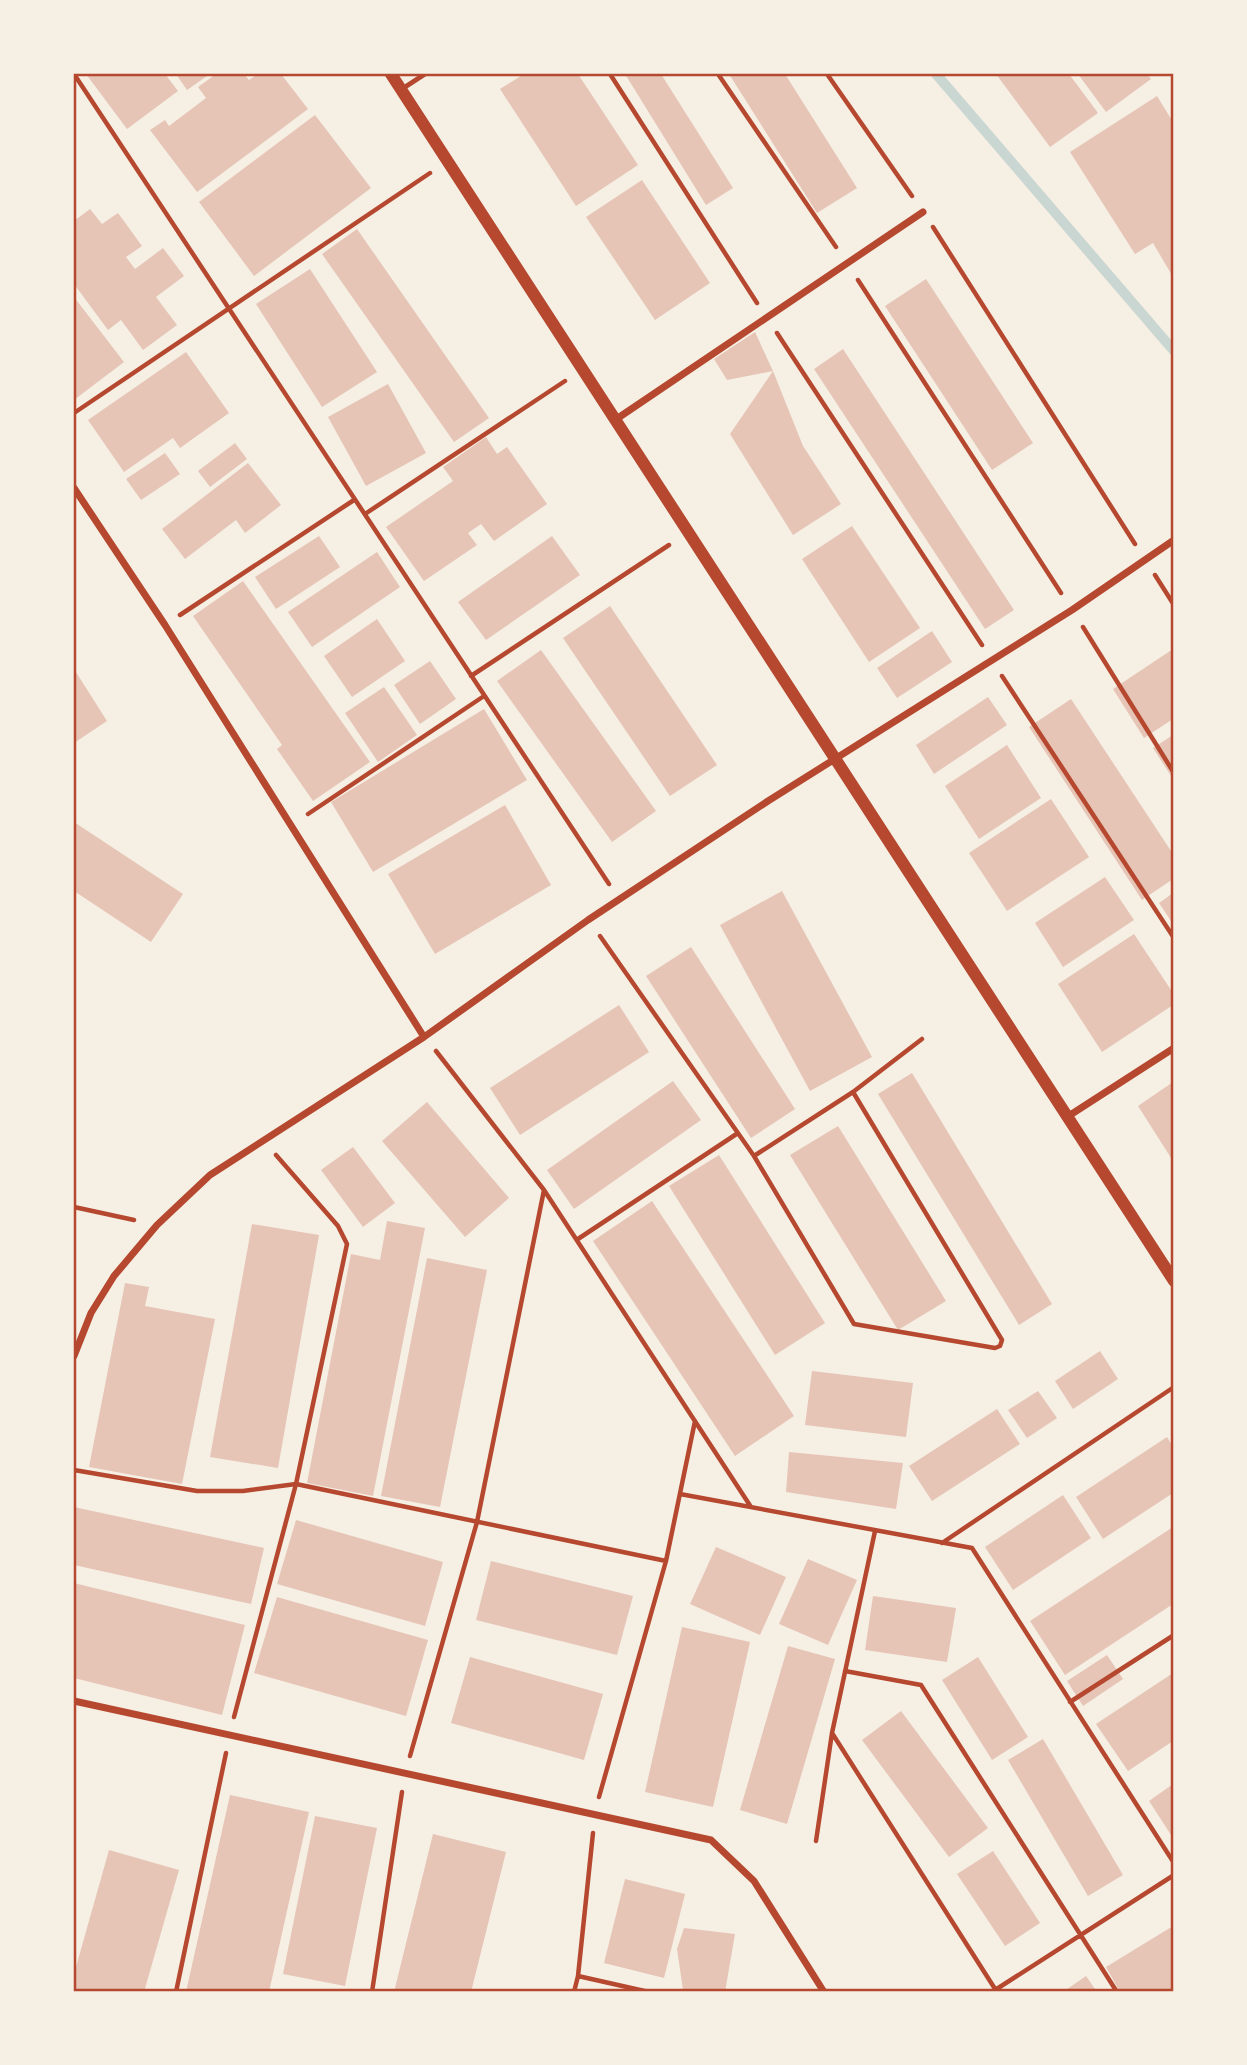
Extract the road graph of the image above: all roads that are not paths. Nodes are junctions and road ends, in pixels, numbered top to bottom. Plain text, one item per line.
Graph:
1 (391, 74) edge
2 (425, 74) edge
3 (402, 89) junction
4 (923, 212) road end
5 (614, 420) junction
6 (74, 488) edge
7 (1174, 540) edge
8 (836, 759) junction
9 (425, 1037) junction
10 (1174, 1048) edge
11 (1066, 1117) junction
12 (1174, 1281) edge
13 (74, 1356) edge
14 (74, 1701) edge
15 (824, 1992) edge

1 - 3 street
2 - 3 lane
3 - 5 street
4 - 5 street
5 - 8 street
6 - 9 street
7 - 8 street
8 - 9 street
8 - 11 street
9 - 13 street
10 - 11 street
11 - 12 street
14 - 15 street

